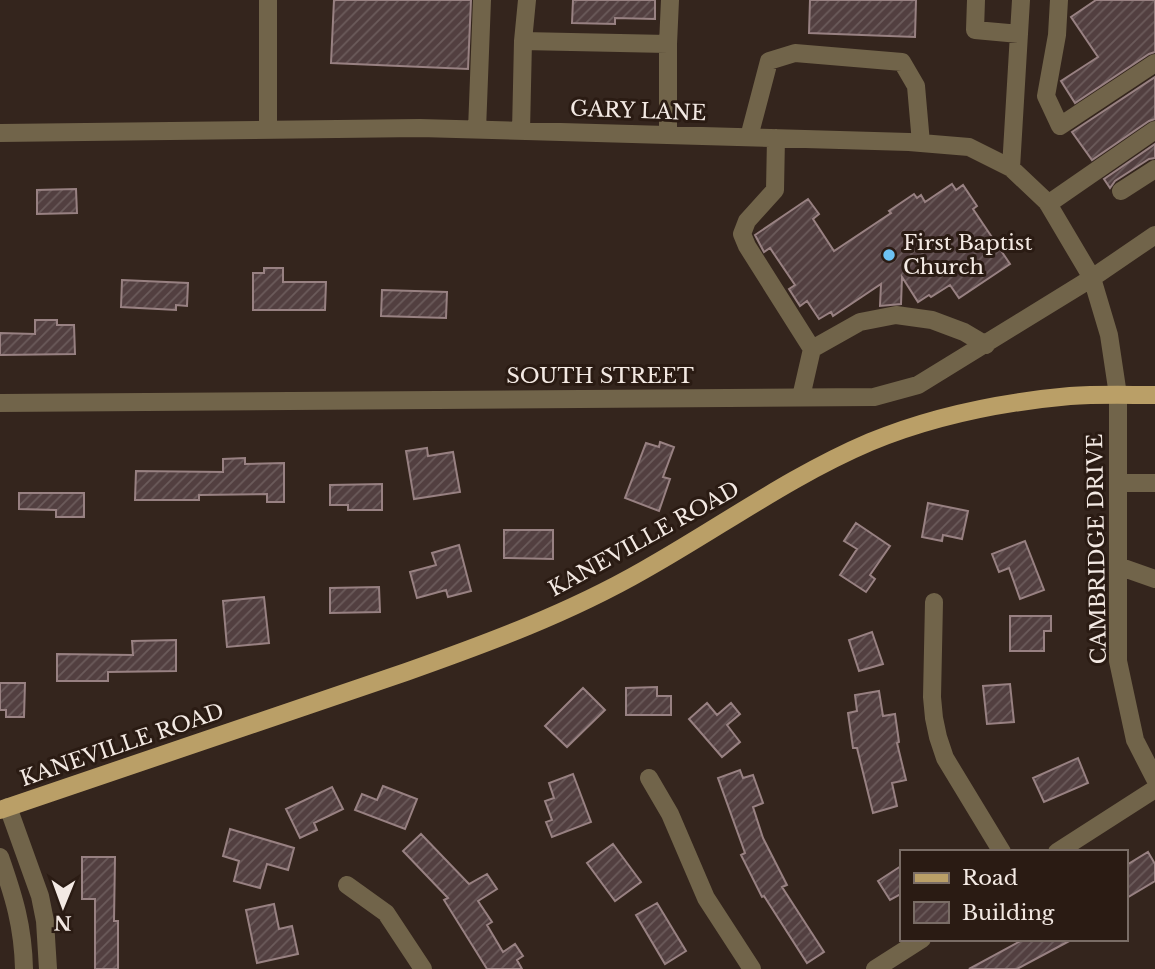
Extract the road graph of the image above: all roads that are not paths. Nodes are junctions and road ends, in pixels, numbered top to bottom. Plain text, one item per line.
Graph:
1 (268, 0) edge
2 (482, 0) edge
3 (527, 0) edge
4 (670, 0) edge
5 (976, 0) edge
6 (1021, 0) edge
7 (1059, 0) edge
8 (1019, 34) junction
9 (523, 41) junction
10 (668, 44) junction
11 (1155, 63) edge
12 (268, 130) junction
13 (477, 130) junction
14 (1155, 130) edge
15 (522, 131) junction
16 (0, 133) edge
17 (668, 135) junction
18 (749, 137) junction
19 (776, 138) junction
20 (921, 143) junction
21 (1011, 169) junction
22 (1155, 169) edge
23 (1121, 191) dead end
24 (1048, 204) junction
25 (1155, 235) edge
26 (1092, 278) junction
27 (985, 345) junction
28 (812, 349) junction
29 (1155, 395) edge
30 (1118, 396) junction
31 (801, 397) junction
32 (0, 403) edge
33 (1118, 483) junction
34 (1155, 483) edge
35 (1118, 566) junction
36 (1155, 579) edge
37 (934, 603) dead end
38 (649, 778) dead end
39 (1155, 779) edge
40 (1155, 789) edge
41 (4, 809) edge
42 (1001, 850) edge
43 (1060, 850) edge
44 (0, 857) edge
45 (347, 885) dead end
46 (919, 941) edge
47 (24, 969) edge
48 (48, 969) edge
49 (423, 969) edge
50 (752, 969) edge
51 (875, 969) edge

1 - 12 street
2 - 13 street
3 - 9 street
4 - 10 street
5 - 8 street
6 - 8 street
7 - 11 street
8 - 21 street
9 - 10 street
9 - 15 street
10 - 17 street
12 - 13 street, GARY LANE
12 - 16 street, GARY LANE
13 - 15 street, GARY LANE
14 - 24 street
15 - 17 street, GARY LANE
17 - 18 street, GARY LANE
18 - 19 street, GARY LANE
18 - 20 street
19 - 20 street, GARY LANE
19 - 28 street
20 - 21 street, GARY LANE
21 - 24 street, GARY LANE
22 - 23 street
24 - 26 street, GARY LANE
25 - 26 street, SOUTH STREET
26 - 27 street, SOUTH STREET
26 - 30 street, GARY LANE
27 - 28 street
27 - 31 street, SOUTH STREET
28 - 31 street
29 - 30 main road, KANEVILLE ROAD
30 - 33 street, CAMBRIDGE DRIVE
30 - 41 main road, KANEVILLE ROAD
31 - 32 street, SOUTH STREET
33 - 34 street
33 - 35 street, CAMBRIDGE DRIVE
35 - 36 street
35 - 39 street, CAMBRIDGE DRIVE
37 - 42 street
38 - 50 street
40 - 43 street
41 - 48 street
44 - 47 street
45 - 49 street
46 - 51 street

